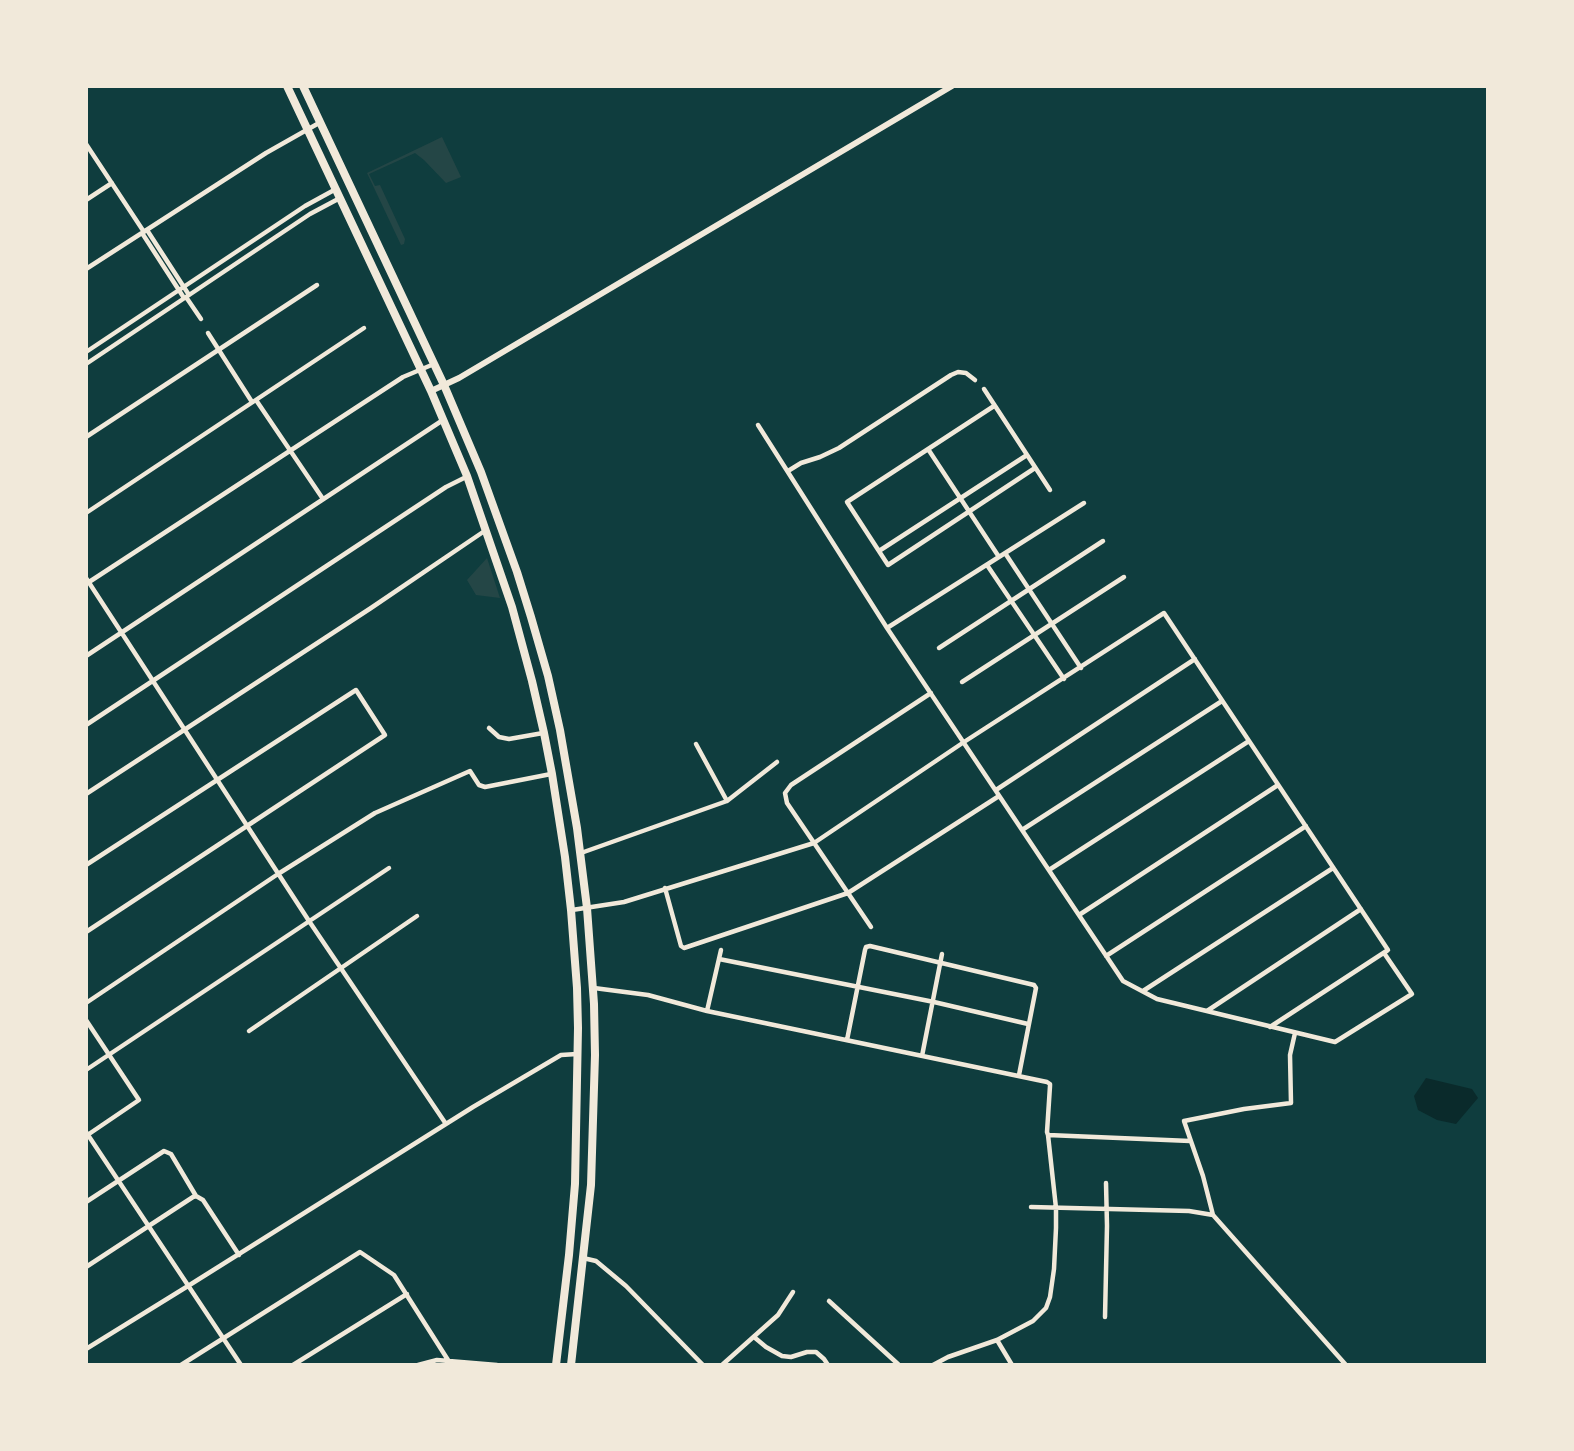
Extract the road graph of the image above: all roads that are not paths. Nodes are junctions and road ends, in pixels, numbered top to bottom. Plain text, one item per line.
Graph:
1 (287, 86) edge
2 (303, 86) edge
3 (952, 86) edge
4 (320, 122) junction
5 (308, 129) junction
6 (86, 144) edge
7 (112, 183) junction
8 (336, 189) junction
9 (340, 198) junction
10 (86, 200) edge
11 (144, 231) junction
12 (86, 269) edge
13 (317, 285) dead end
14 (181, 288) junction
15 (187, 297) junction
16 (201, 319) dead end
17 (364, 328) dead end
18 (208, 333) dead end
19 (218, 349) junction
20 (86, 352) edge
21 (86, 364) edge
22 (433, 365) junction
23 (420, 369) junction
24 (975, 380) dead end
25 (444, 385) junction
26 (984, 389) dead end
27 (430, 391) junction
28 (254, 401) junction
29 (994, 405) junction
30 (444, 420) junction
31 (758, 425) dead end
32 (86, 437) edge
33 (928, 449) junction
34 (290, 450) junction
35 (1027, 455) junction
36 (1035, 468) junction
37 (788, 471) junction
38 (467, 476) junction
39 (1050, 490) dead end
40 (960, 498) junction
41 (323, 499) junction
42 (1084, 503) dead end
43 (969, 511) junction
44 (86, 513) edge
45 (487, 529) junction
46 (1103, 541) dead end
47 (879, 551) junction
48 (1002, 555) junction
49 (987, 565) junction
50 (1124, 577) dead end
51 (87, 581) edge
52 (1029, 589) junction
53 (1011, 601) junction
54 (1052, 624) junction
55 (887, 628) junction
56 (121, 633) junction
57 (1034, 635) junction
58 (939, 648) dead end
59 (86, 656) edge
60 (1195, 659) junction
61 (1081, 668) junction
62 (1064, 679) junction
63 (152, 680) junction
64 (962, 682) dead end
65 (931, 693) junction
66 (1223, 701) junction
67 (86, 724) edge
68 (489, 728) dead end
69 (185, 730) junction
70 (544, 733) junction
71 (1249, 741) junction
72 (964, 742) junction
73 (696, 744) dead end
74 (776, 762) dead end
75 (552, 774) junction
76 (217, 780) junction
77 (1278, 785) junction
78 (998, 793) junction
79 (86, 794) edge
80 (727, 801) junction
81 (247, 826) junction
82 (1306, 826) junction
83 (1022, 830) junction
84 (814, 843) junction
85 (580, 853) junction
86 (86, 866) edge
87 (389, 868) dead end
88 (1333, 868) junction
89 (1049, 870) junction
90 (278, 874) junction
91 (665, 888) junction
92 (848, 893) junction
93 (587, 908) junction
94 (1361, 909) junction
95 (571, 910) junction
96 (1079, 915) junction
97 (417, 916) dead end
98 (309, 921) junction
99 (871, 927) dead end
100 (86, 932) edge
101 (721, 950) dead end
102 (1384, 953) junction
103 (942, 954) dead end
104 (1106, 956) junction
105 (719, 960) junction
106 (941, 964) junction
107 (341, 968) junction
108 (594, 988) junction
109 (857, 988) junction
110 (1143, 991) junction
111 (933, 1002) junction
112 (86, 1003) edge
113 (707, 1011) junction
114 (1206, 1011) junction
115 (86, 1020) edge
116 (1028, 1024) junction
117 (1270, 1027) junction
118 (249, 1031) dead end
119 (1295, 1033) junction
120 (847, 1040) junction
121 (109, 1054) junction
122 (578, 1054) junction
123 (922, 1056) junction
124 (86, 1070) edge
125 (1019, 1075) junction
126 (446, 1124) junction
127 (86, 1134) edge
128 (1048, 1135) junction
129 (1190, 1141) junction
130 (119, 1182) junction
131 (1106, 1183) dead end
132 (196, 1196) junction
133 (86, 1202) edge
134 (1031, 1207) dead end
135 (1056, 1208) junction
136 (1107, 1209) junction
137 (1213, 1215) junction
138 (148, 1226) junction
139 (239, 1255) junction
140 (583, 1258) junction
141 (86, 1267) edge
142 (188, 1286) junction
143 (793, 1292) dead end
144 (407, 1294) junction
145 (829, 1301) dead end
146 (1105, 1317) dead end
147 (754, 1336) junction
148 (223, 1338) junction
149 (997, 1340) junction
150 (86, 1349) edge
151 (448, 1360) junction
152 (181, 1365) edge
153 (241, 1365) edge
154 (293, 1365) edge
155 (418, 1365) edge
156 (497, 1365) edge
157 (556, 1365) edge
158 (571, 1365) edge
159 (702, 1365) edge
160 (722, 1365) edge
161 (828, 1365) edge
162 (899, 1365) edge
163 (933, 1365) edge
164 (1012, 1365) edge
165 (1346, 1365) edge

1 - 5 highway
2 - 4 highway
3 - 25 street
4 - 5 street
4 - 22 highway
5 - 8 highway
5 - 11 street
6 - 7 street
7 - 10 street
7 - 11 street
8 - 9 highway
8 - 14 street
9 - 15 street
9 - 23 highway
11 - 12 street
11 - 14 street
13 - 19 street
14 - 15 street
14 - 20 street
15 - 16 street
15 - 21 street
17 - 28 street
18 - 19 street
19 - 28 street
19 - 32 street
22 - 23 street
22 - 25 highway
23 - 27 highway
23 - 34 street
24 - 37 street
25 - 27 street
25 - 85 highway
26 - 29 street
27 - 30 highway
28 - 34 street
28 - 44 street
29 - 33 street
29 - 35 street
30 - 38 highway
30 - 41 street
31 - 37 street
33 - 40 street
33 - 47 street
34 - 41 street
34 - 51 street
35 - 36 street
35 - 40 street
36 - 39 street
36 - 43 street
37 - 55 street
38 - 45 highway
38 - 63 street
40 - 43 street
40 - 47 street
41 - 56 street
42 - 48 street
43 - 47 street
43 - 48 street
45 - 69 street
45 - 70 highway
46 - 52 street
48 - 49 street
48 - 52 street
49 - 53 street
49 - 55 street
50 - 54 street
51 - 56 street
52 - 53 street
52 - 54 street
53 - 57 street
53 - 58 street
54 - 57 street
54 - 61 street
55 - 65 street
56 - 59 street
56 - 63 street
57 - 62 street
57 - 64 street
60 - 61 street
60 - 66 street
60 - 78 street
61 - 62 street
62 - 72 street
63 - 67 street
63 - 69 street
65 - 72 street
65 - 84 street
66 - 71 street
66 - 83 street
68 - 70 street
69 - 76 street
69 - 79 street
70 - 75 highway
71 - 77 street
71 - 89 street
72 - 78 street
72 - 84 street
73 - 80 street
74 - 80 street
75 - 90 street
75 - 95 highway
76 - 81 street
76 - 81 street
76 - 86 street
77 - 82 street
77 - 96 street
78 - 83 street
78 - 92 street
80 - 85 street
81 - 90 street
81 - 100 street
82 - 88 street
82 - 104 street
83 - 89 street
84 - 91 street
84 - 92 street
85 - 93 highway
87 - 98 street
88 - 94 street
88 - 110 street
89 - 96 street
90 - 98 street
90 - 112 street
91 - 92 street
91 - 93 street
92 - 99 street
93 - 95 street
93 - 108 highway
94 - 102 street
94 - 114 street
95 - 122 highway
96 - 104 street
97 - 107 street
98 - 107 street
98 - 121 street
101 - 105 street
102 - 117 street
102 - 119 street
103 - 106 street
104 - 110 street
105 - 109 street
105 - 113 street
106 - 109 street
106 - 111 street
106 - 116 street
107 - 118 street
107 - 126 street
108 - 113 street
108 - 140 highway
109 - 111 street
109 - 120 street
110 - 114 street
111 - 116 street
111 - 123 street
113 - 120 street
114 - 117 street
115 - 121 street
116 - 125 street
117 - 119 street
119 - 129 street
120 - 123 street
121 - 124 street
121 - 127 street
122 - 126 street
122 - 157 highway
123 - 125 street
125 - 128 street
126 - 139 street
127 - 130 street
128 - 129 street
128 - 135 street
129 - 137 street
130 - 132 street
130 - 133 street
130 - 138 street
131 - 136 street
132 - 138 street
132 - 139 street
134 - 135 street
135 - 136 street
135 - 149 street
136 - 137 street
136 - 146 street
137 - 165 street
138 - 141 street
138 - 142 street
139 - 142 street
140 - 158 highway
140 - 159 street
142 - 148 street
142 - 150 street
143 - 147 street
144 - 148 street
144 - 151 street
144 - 154 street
145 - 162 street
147 - 160 street
147 - 161 street
148 - 152 street
148 - 153 street
149 - 163 street
149 - 164 street
151 - 155 street
151 - 156 street

